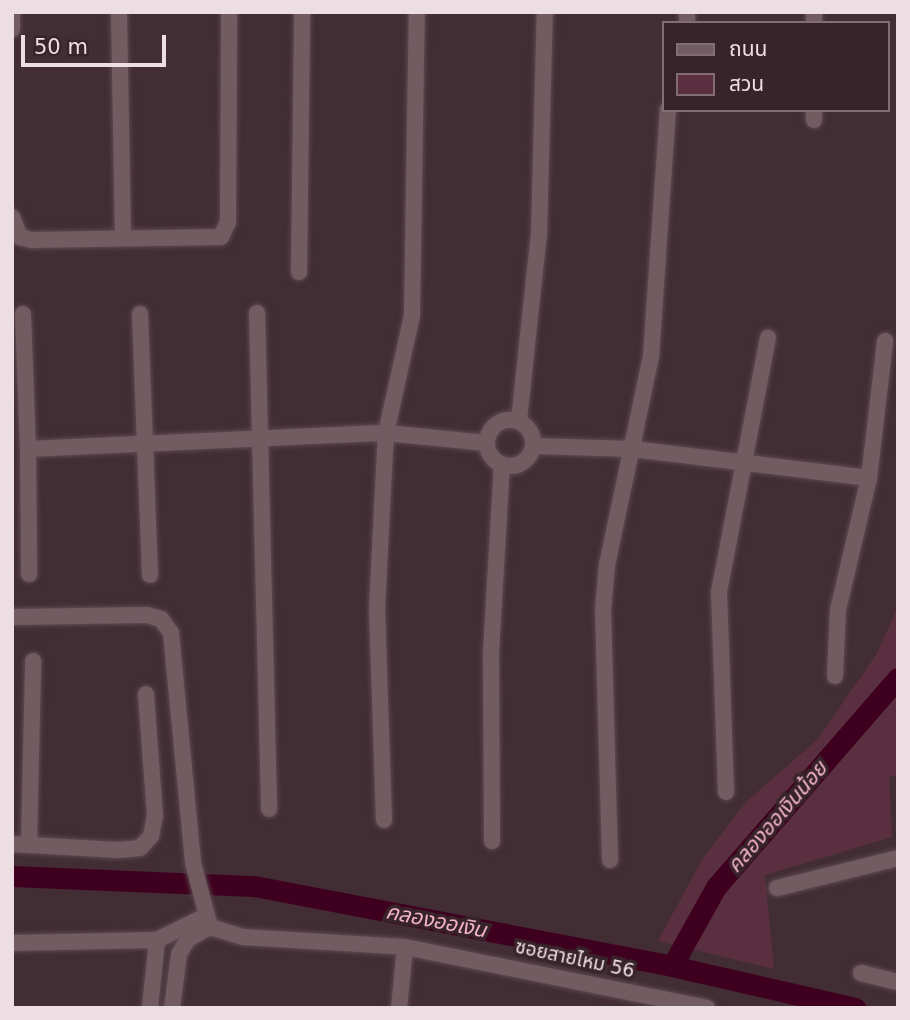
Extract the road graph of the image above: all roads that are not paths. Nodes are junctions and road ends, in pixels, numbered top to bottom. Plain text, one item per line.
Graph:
1 (12, 12) edge
2 (119, 12) edge
3 (229, 12) edge
4 (302, 12) edge
5 (417, 12) edge
6 (545, 12) edge
7 (12, 29) edge
8 (668, 112) edge
9 (12, 217) edge
10 (123, 238) junction
11 (299, 272) dead end
12 (257, 313) dead end
13 (23, 314) dead end
14 (140, 314) dead end
15 (768, 338) dead end
16 (885, 341) dead end
17 (519, 420) junction
18 (386, 433) junction
19 (261, 437) junction
20 (144, 443) junction
21 (487, 443) junction
22 (533, 446) junction
23 (633, 449) junction
24 (28, 450) junction
25 (747, 461) junction
26 (502, 465) junction
27 (869, 478) junction
28 (29, 574) dead end
29 (150, 575) dead end
30 (12, 617) edge
31 (33, 661) dead end
32 (835, 676) dead end
33 (146, 694) dead end
34 (726, 792) dead end
35 (269, 809) dead end
36 (384, 820) dead end
37 (492, 841) dead end
38 (12, 844) edge
39 (29, 844) junction
40 (898, 858) edge
41 (610, 860) dead end
42 (777, 888) dead end
43 (205, 915) junction
44 (157, 940) junction
45 (12, 943) edge
46 (405, 947) junction
47 (861, 973) dead end
48 (898, 982) edge
49 (150, 1008) edge
50 (172, 1008) edge
51 (399, 1008) edge
52 (707, 1008) edge

1 - 7 street
2 - 10 street
3 - 10 street
4 - 11 street
5 - 18 street
6 - 17 street
8 - 23 street
9 - 10 street
12 - 19 street
13 - 24 street
14 - 20 street
15 - 25 street
16 - 27 street
17 - 21 street
17 - 22 street
18 - 19 street
18 - 21 street
18 - 36 street
19 - 20 street
19 - 35 street
20 - 24 street
20 - 29 street
21 - 26 street
22 - 23 street
22 - 26 street
23 - 25 street
23 - 41 street
24 - 28 street
25 - 27 street
25 - 34 street
26 - 37 street
27 - 32 street
30 - 43 street
31 - 39 street
33 - 39 street
38 - 39 street
40 - 42 street
43 - 44 street
43 - 46 street, ซอยสายไหม 56
43 - 50 street
44 - 45 street
44 - 49 street
46 - 51 street
46 - 52 street, ซอยสายไหม 56
47 - 48 street

